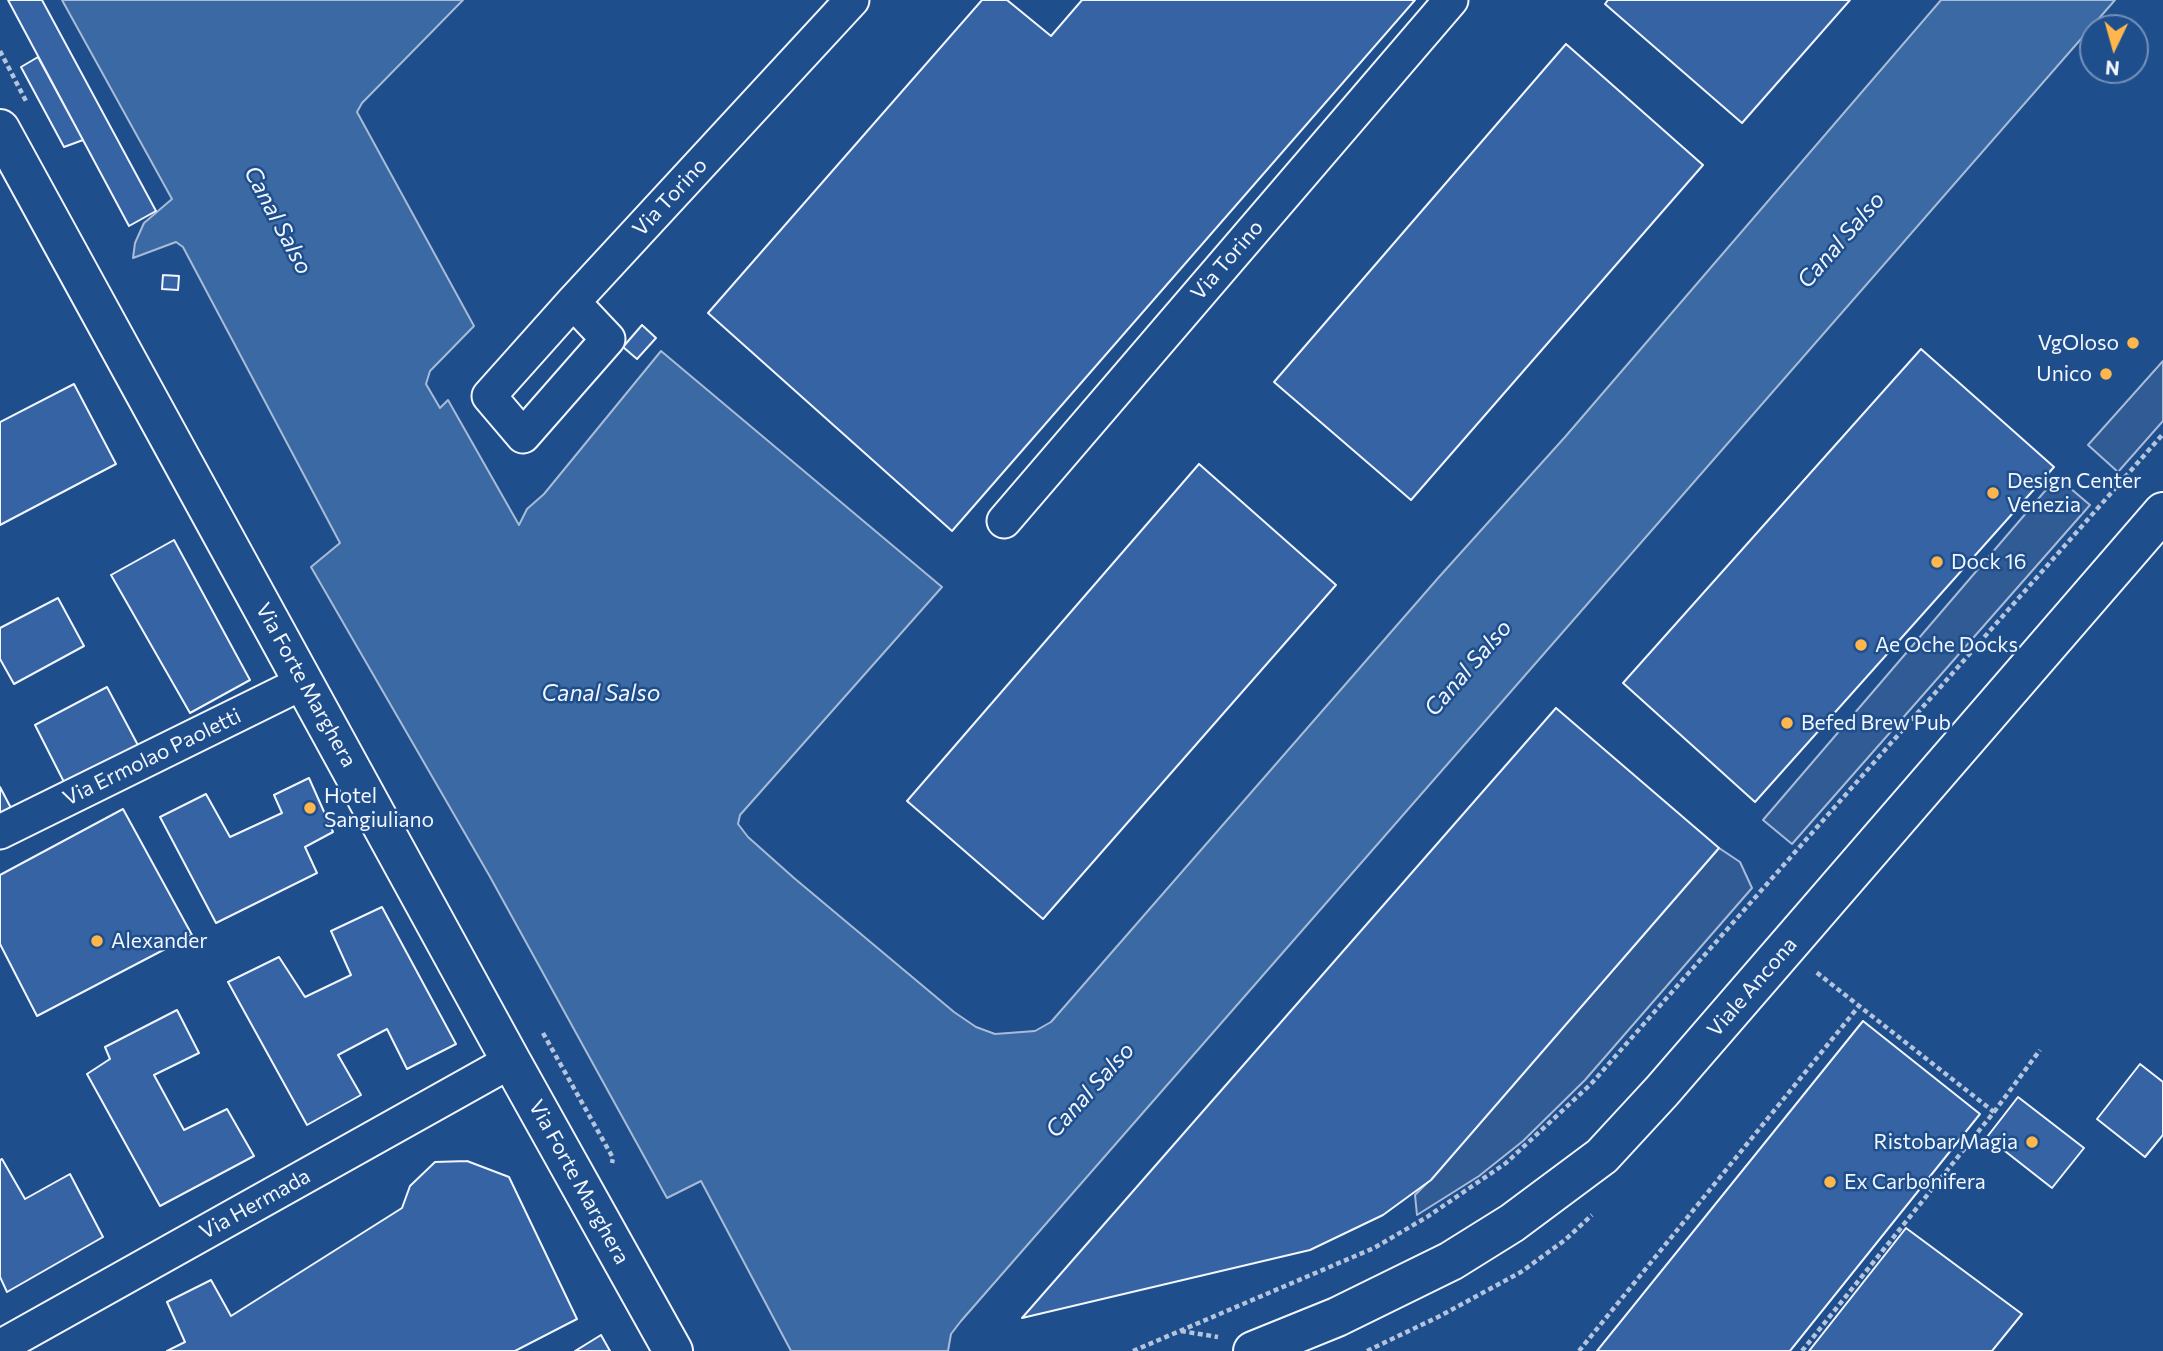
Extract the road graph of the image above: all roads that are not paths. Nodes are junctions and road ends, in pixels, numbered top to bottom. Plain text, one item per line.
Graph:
1 (852, 0) edge
2 (1451, 0) edge
3 (0, 128) edge
4 (573, 302) dead end
5 (2163, 512) edge
6 (1004, 521) dead end
7 (304, 682) junction
8 (0, 832) edge
9 (511, 1061) junction
10 (0, 1347) edge
11 (673, 1351) edge
12 (1254, 1351) edge

1 - 4 street, Via Torino
2 - 6 street, Via Torino
3 - 7 street, Via Forte Marghera
5 - 12 street, Viale Ancona
7 - 8 street, Via Ermolao Paoletti
7 - 9 street, Via Forte Marghera
9 - 10 street, Via Hermada
9 - 11 street, Via Forte Marghera

